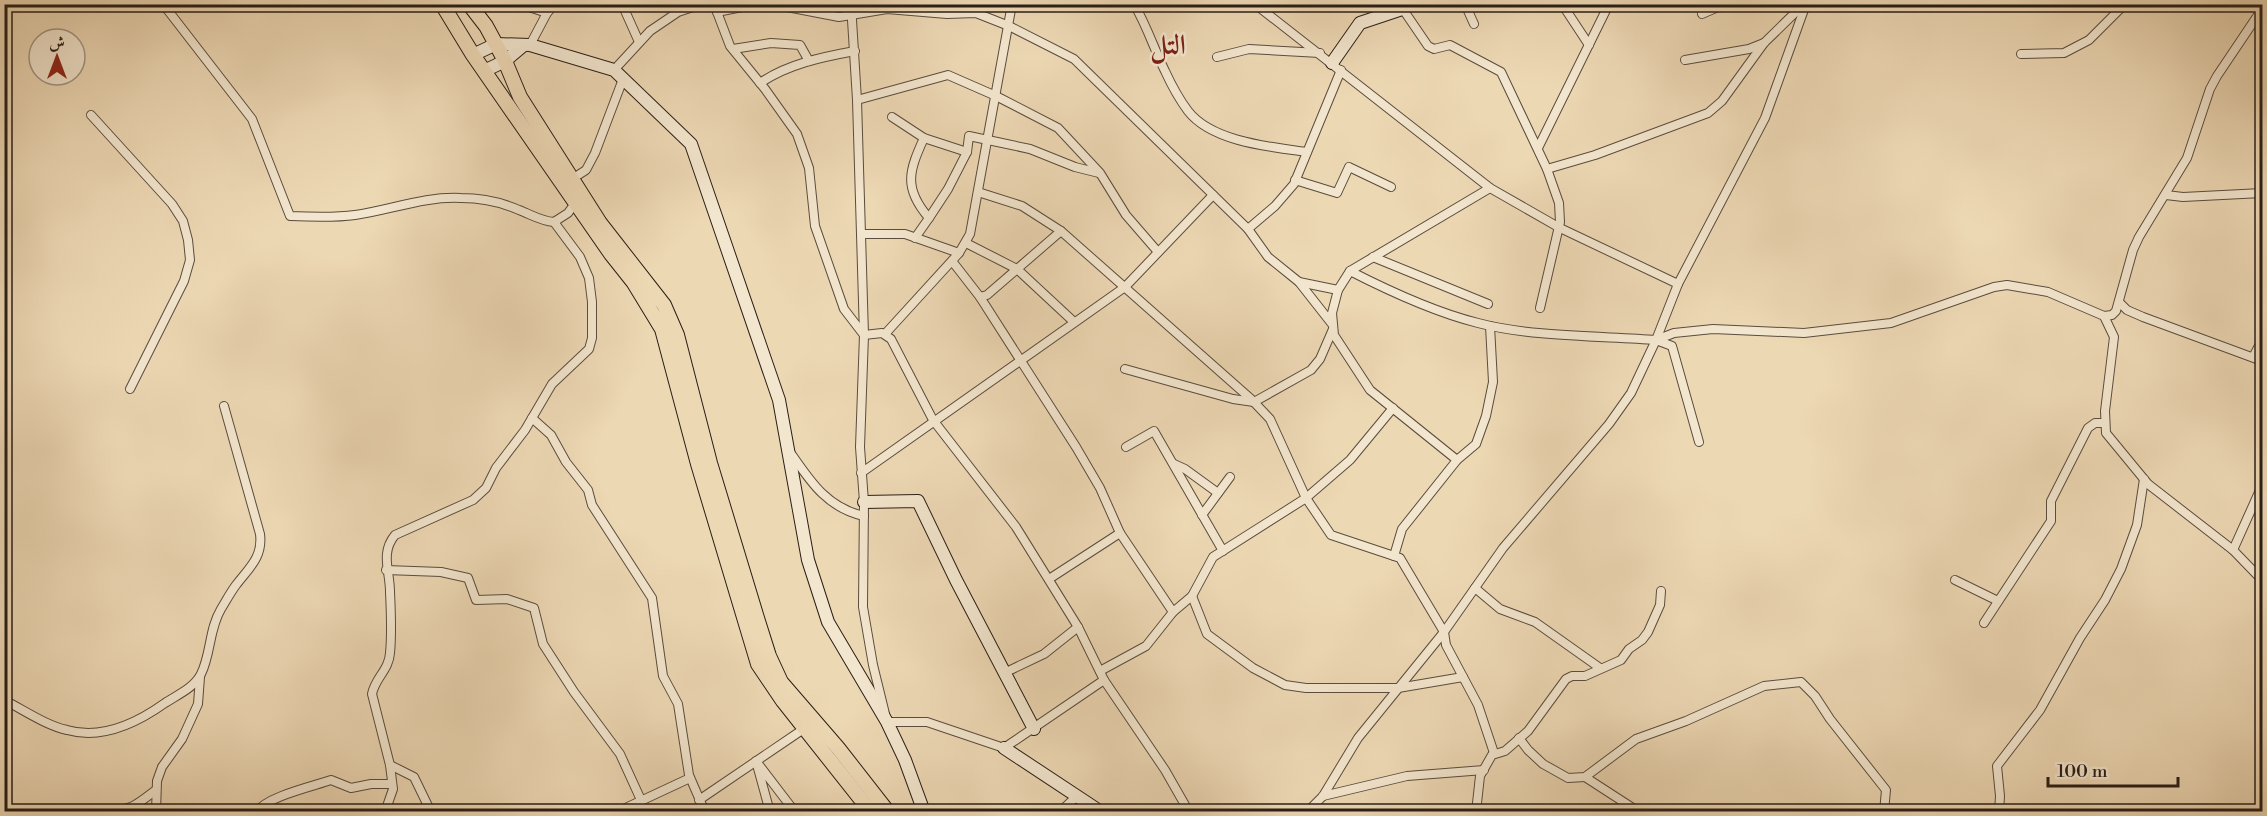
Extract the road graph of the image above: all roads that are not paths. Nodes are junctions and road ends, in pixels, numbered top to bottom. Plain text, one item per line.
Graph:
1 (163, 4) edge
2 (442, 4) edge
3 (470, 4) edge
4 (520, 4) edge
5 (555, 4) edge
6 (622, 4) edge
7 (702, 4) edge
8 (851, 4) edge
9 (1012, 4) edge
10 (1134, 4) edge
11 (1255, 4) edge
12 (1465, 4) edge
13 (1562, 4) edge
14 (1609, 4) edge
15 (1725, 4) edge
16 (1805, 4) edge
17 (2125, 4) edge
18 (1401, 7) edge
19 (677, 8) edge
20 (715, 8) edge
21 (2262, 9) edge
22 (547, 13) junction
23 (1702, 14) dead end
24 (852, 16) junction
25 (1474, 24) dead end
26 (1009, 26) junction
27 (639, 42) junction
28 (1764, 43) junction
29 (495, 44) junction
30 (527, 45) junction
31 (1589, 45) junction
32 (733, 49) junction
33 (855, 51) junction
34 (1320, 53) junction
35 (2021, 54) dead end
36 (473, 55) junction
37 (1217, 57) dead end
38 (1685, 60) dead end
39 (505, 61) junction
40 (809, 61) junction
41 (1336, 66) junction
42 (614, 70) junction
43 (484, 71) junction
44 (623, 79) junction
45 (760, 83) junction
46 (996, 96) junction
47 (857, 100) junction
48 (91, 115) dead end
49 (892, 117) dead end
50 (924, 138) junction
51 (987, 139) junction
52 (1538, 148) junction
53 (967, 152) junction
54 (1307, 152) junction
55 (1547, 169) junction
56 (1100, 173) junction
57 (572, 179) junction
58 (1296, 180) junction
59 (1391, 187) dead end
60 (1490, 188) junction
61 (978, 192) junction
62 (2262, 193) edge
63 (1213, 195) junction
64 (2166, 195) junction
65 (576, 202) junction
66 (929, 218) junction
67 (554, 222) junction
68 (1560, 228) junction
69 (1248, 229) junction
70 (1061, 231) junction
71 (861, 234) junction
72 (915, 238) junction
73 (966, 243) junction
74 (1158, 252) junction
75 (959, 253) junction
76 (1373, 257) junction
77 (952, 261) junction
78 (1017, 269) junction
79 (1350, 272) junction
80 (1299, 282) junction
81 (1678, 284) junction
82 (1125, 287) junction
83 (1338, 290) junction
84 (980, 297) junction
85 (2119, 302) junction
86 (1488, 304) dead end
87 (1540, 308) dead end
88 (2104, 316) junction
89 (1074, 321) junction
90 (1490, 326) junction
91 (1333, 327) junction
92 (885, 334) junction
93 (864, 335) junction
94 (1656, 340) junction
95 (2262, 340) edge
96 (2253, 357) junction
97 (2262, 361) edge
98 (1021, 362) junction
99 (1125, 369) dead end
100 (130, 389) dead end
101 (1254, 402) junction
102 (224, 406) dead end
103 (1392, 408) junction
104 (532, 418) junction
105 (933, 420) junction
106 (2105, 423) junction
107 (1699, 442) dead end
108 (1126, 447) dead end
109 (789, 452) junction
110 (1457, 460) junction
111 (1173, 464) junction
112 (2262, 472) edge
113 (861, 473) junction
114 (1230, 477) dead end
115 (2144, 479) junction
116 (1218, 493) junction
117 (1306, 498) junction
118 (864, 502) junction
119 (1202, 515) junction
120 (864, 516) junction
121 (1120, 533) junction
122 (2233, 550) junction
123 (1223, 551) junction
124 (1394, 556) junction
125 (386, 570) junction
126 (1049, 579) junction
127 (1955, 580) dead end
128 (2262, 580) edge
129 (1475, 588) junction
130 (1661, 591) dead end
131 (1192, 596) junction
132 (1998, 602) junction
133 (1173, 612) junction
134 (1984, 623) dead end
135 (1078, 627) junction
136 (1444, 632) junction
137 (1600, 668) junction
138 (1100, 671) junction
139 (1004, 673) junction
140 (200, 677) junction
141 (1463, 677) junction
142 (1104, 680) junction
143 (1398, 688) junction
144 (4, 700) edge
145 (887, 722) junction
146 (805, 728) junction
147 (1034, 729) junction
148 (1519, 738) junction
149 (1004, 748) junction
150 (1494, 753) junction
151 (905, 760) junction
152 (756, 761) junction
153 (390, 765) junction
154 (1484, 770) junction
155 (1585, 777) junction
156 (690, 778) junction
157 (392, 784) junction
158 (156, 790) junction
159 (1077, 796) junction
160 (1323, 796) junction
161 (699, 800) junction
162 (641, 801) junction
163 (130, 809) edge
164 (1308, 811) edge
165 (82, 812) edge
166 (156, 812) edge
167 (257, 812) edge
168 (385, 812) edge
169 (431, 812) edge
170 (617, 812) edge
171 (705, 812) edge
172 (770, 812) edge
173 (795, 812) edge
174 (871, 812) edge
175 (888, 812) edge
176 (924, 812) edge
177 (932, 812) edge
178 (1060, 812) edge
179 (1101, 812) edge
180 (1189, 812) edge
181 (1476, 812) edge
182 (1639, 812) edge
183 (1884, 812) edge
184 (1999, 812) edge

1 - 67 street
2 - 36 main road
3 - 29 main road
4 - 22 street
5 - 22 street
6 - 27 street
7 - 19 street
8 - 24 street
9 - 26 street
10 - 54 street
11 - 34 street
12 - 25 street
13 - 31 street
14 - 31 street
15 - 23 street
16 - 28 street
16 - 81 street
17 - 35 street
18 - 41 main road
18 - 52 street
19 - 27 street
20 - 24 street
20 - 32 street
21 - 64 street
22 - 30 street
24 - 26 street
24 - 33 street
26 - 46 street
26 - 63 street
27 - 42 street
28 - 38 street
28 - 55 street
29 - 30 main road
29 - 36 main road
29 - 39 main road
30 - 39 main road
30 - 42 main road
31 - 52 street
32 - 40 street
32 - 45 street
33 - 40 street
33 - 47 street
34 - 37 street
34 - 41 street
36 - 43 main road
39 - 43 main road
39 - 57 main road
40 - 45 street
41 - 54 street
41 - 60 street
42 - 44 main road
43 - 65 main road
44 - 57 street
44 - 109 main road
45 - 93 street
46 - 47 street
46 - 51 street
46 - 56 street
47 - 71 street
48 - 100 street
49 - 50 street
50 - 53 street
50 - 66 street
51 - 53 street
51 - 56 street
51 - 61 street
52 - 55 street
53 - 66 street
54 - 58 street
55 - 68 street
56 - 74 street
57 - 175 main road
58 - 59 street
58 - 69 street
60 - 68 street
60 - 76 street
61 - 70 street
61 - 73 street
62 - 64 street
63 - 69 street
63 - 74 street
64 - 85 street
65 - 67 street
65 - 146 main road
66 - 72 street
67 - 104 street
68 - 81 street
68 - 87 street
69 - 80 street
70 - 78 street
70 - 82 street
71 - 72 street
71 - 93 street
72 - 75 street
73 - 75 street
73 - 78 street
74 - 82 street
75 - 77 street
76 - 79 street
76 - 86 street
77 - 84 street
77 - 92 street
78 - 84 street
78 - 89 street
79 - 83 street
79 - 90 street
80 - 83 street
80 - 91 street
81 - 94 street
82 - 89 street
82 - 101 street
83 - 91 street
84 - 98 street
85 - 88 street
85 - 96 street
88 - 94 street
88 - 106 street
89 - 98 street
90 - 94 street
90 - 110 street
91 - 101 street
91 - 103 street
92 - 93 street
92 - 105 street
93 - 113 street
94 - 107 street
94 - 129 street
95 - 96 street
96 - 97 street
98 - 105 street
98 - 121 street
99 - 101 street
101 - 117 street
102 - 140 street
103 - 110 street
103 - 117 street
104 - 125 street
104 - 156 street
105 - 113 street
105 - 126 street
106 - 115 street
106 - 132 street
108 - 111 street
109 - 120 street
109 - 145 main road
110 - 124 street
111 - 116 street
111 - 119 street
112 - 122 street
113 - 118 street
114 - 116 street
115 - 122 street
115 - 184 street
116 - 119 street
117 - 123 street
117 - 124 street
118 - 120 street
118 - 139 main road
119 - 123 street
120 - 145 street
121 - 126 street
121 - 133 street
122 - 128 street
123 - 131 street
124 - 136 street
125 - 153 street
125 - 162 street
126 - 135 street
127 - 132 street
129 - 136 street
129 - 137 street
130 - 137 street
131 - 133 street
131 - 143 street
132 - 134 street
133 - 138 street
135 - 138 street
135 - 139 street
136 - 141 street
136 - 143 street
137 - 148 street
138 - 142 street
139 - 147 main road
140 - 144 street
140 - 158 street
141 - 143 street
141 - 150 street
142 - 147 street
142 - 180 street
143 - 160 street
145 - 149 street
145 - 151 main road
146 - 152 street
146 - 174 main road
147 - 149 street
148 - 150 street
148 - 155 street
149 - 159 main road
150 - 154 street
151 - 176 main road
151 - 177 main road
152 - 161 street
152 - 172 street
152 - 173 street
153 - 157 street
153 - 169 street
154 - 160 street
154 - 181 street
155 - 182 street
155 - 183 street
156 - 161 street
156 - 162 street
157 - 167 street
157 - 168 street
158 - 163 street
158 - 166 street
159 - 178 street
159 - 179 main road
160 - 164 street
161 - 171 street
162 - 170 street
163 - 165 street

